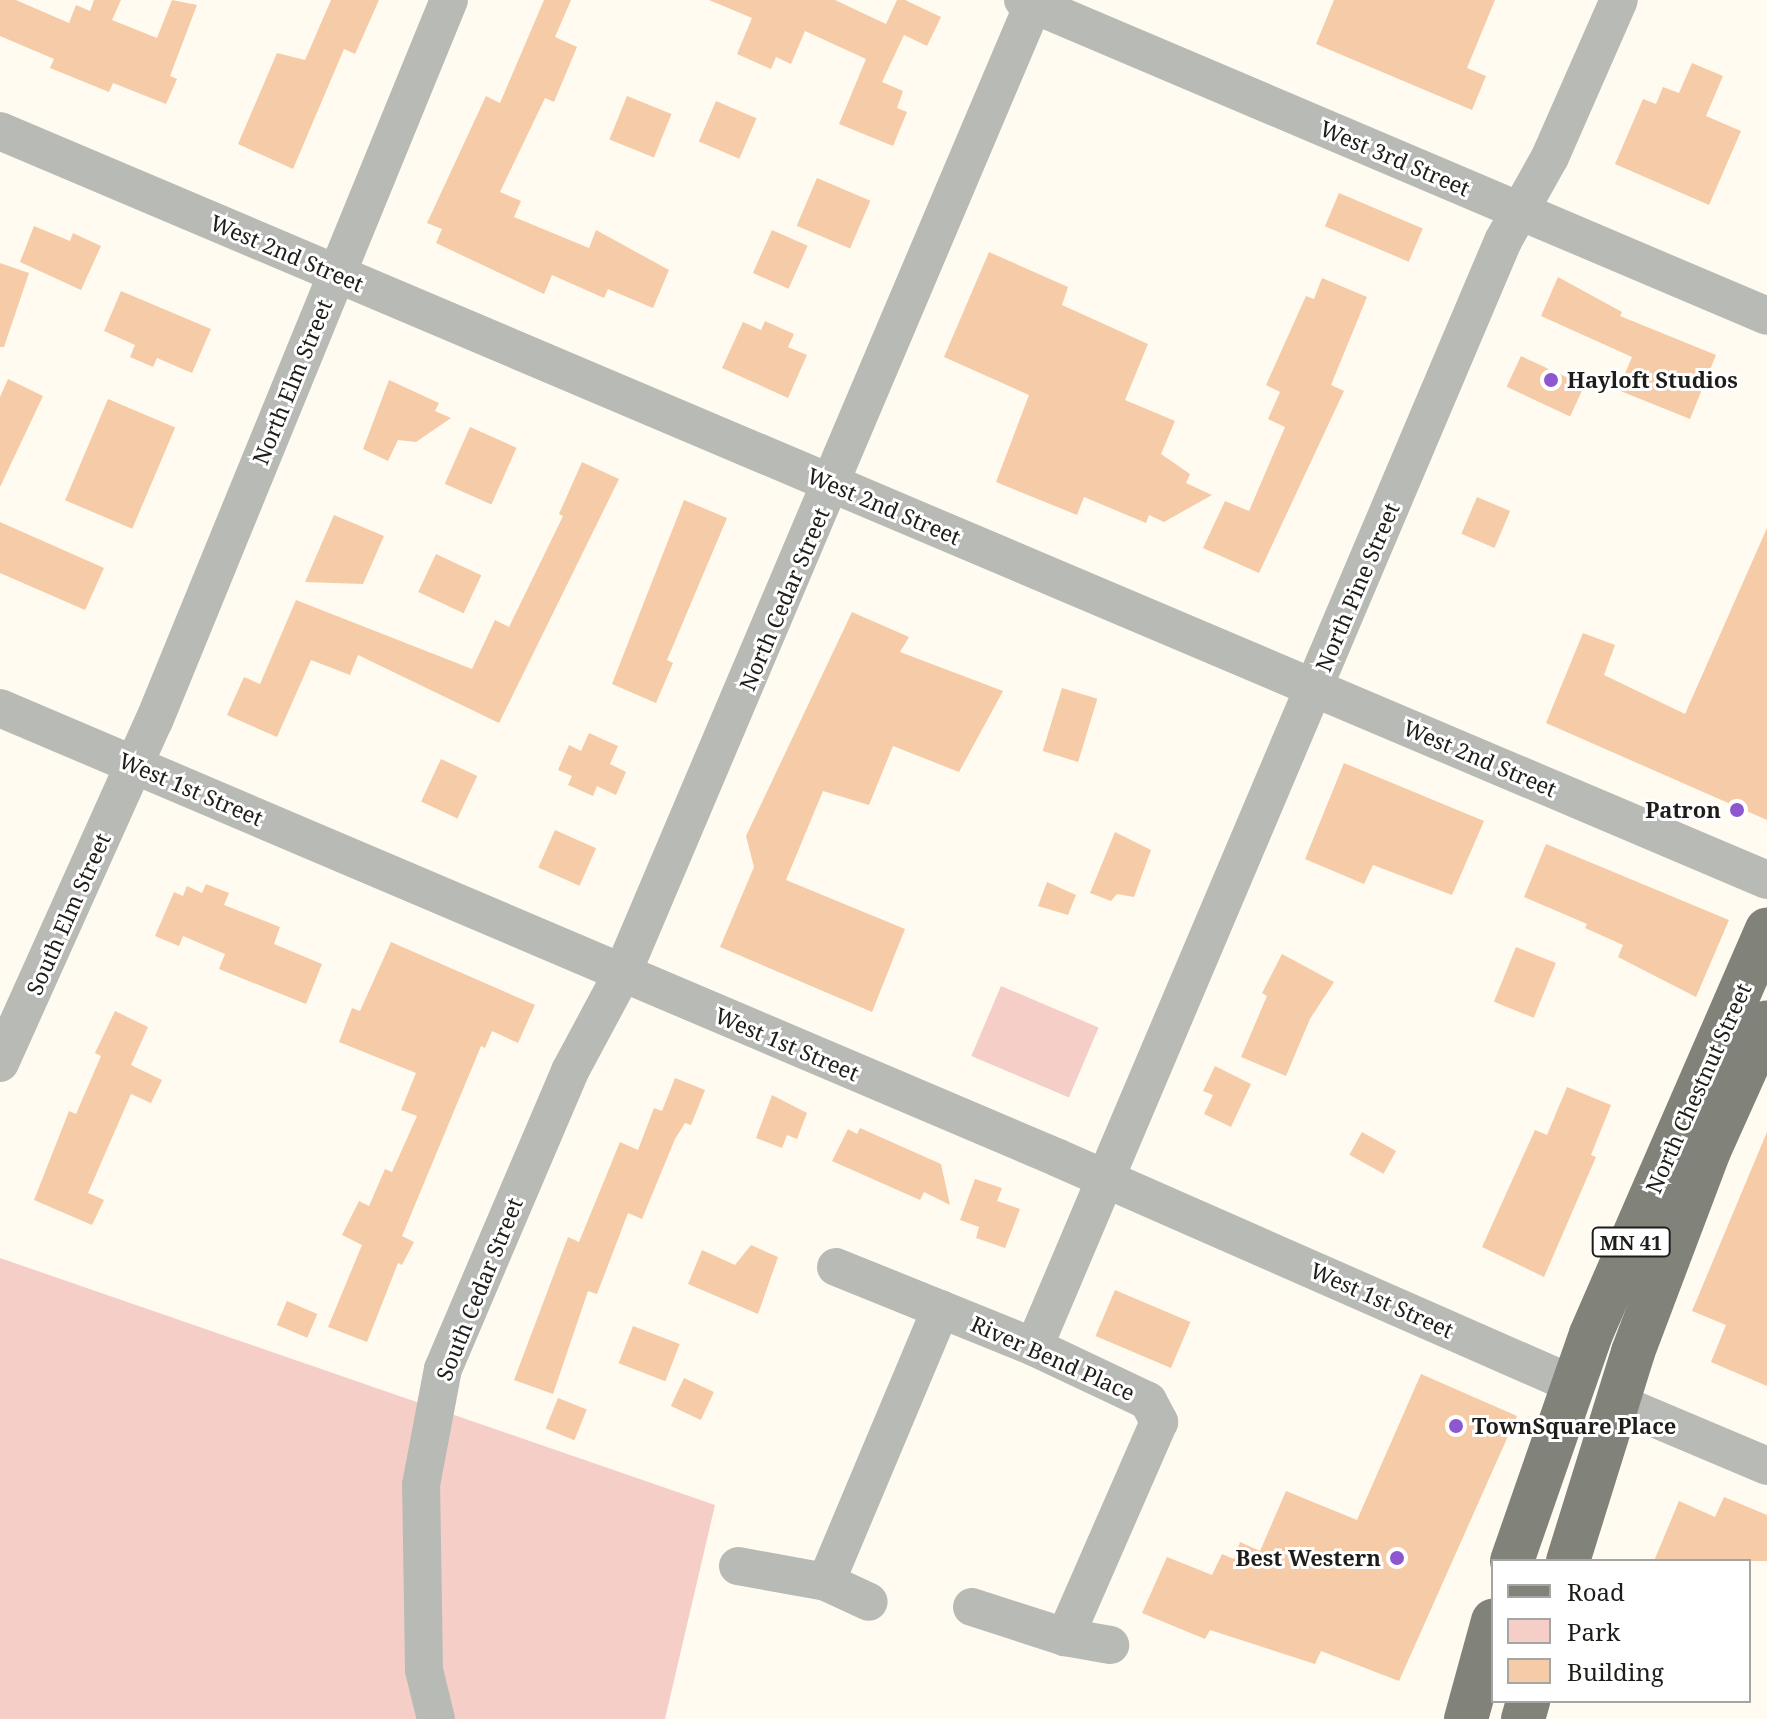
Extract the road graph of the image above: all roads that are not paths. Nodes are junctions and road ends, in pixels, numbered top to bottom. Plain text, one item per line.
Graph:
1 (449, 0) edge
2 (1619, 0) edge
3 (1031, 1) edge
4 (0, 131) edge
5 (1519, 210) junction
6 (337, 274) junction
7 (1767, 316) edge
8 (833, 484) junction
9 (1315, 688) junction
10 (0, 708) edge
11 (135, 765) junction
12 (1767, 880) edge
13 (1767, 930) edge
14 (622, 974) junction
15 (1767, 1022) edge
16 (0, 1063) edge
17 (1106, 1179) junction
18 (836, 1267) dead end
19 (941, 1309) junction
20 (1034, 1347) junction
21 (1572, 1384) junction
22 (1618, 1403) junction
23 (1767, 1466) edge
24 (1513, 1559) edge
25 (1569, 1559) edge
26 (738, 1566) dead end
27 (826, 1582) junction
28 (869, 1602) dead end
29 (972, 1607) dead end
30 (1491, 1628) edge
31 (1065, 1637) junction
32 (1110, 1645) dead end
33 (436, 1719) edge
34 (1466, 1719) edge

1 - 6 street, North Elm Street
2 - 5 street, North Pine Street
3 - 5 street, West 3rd Street
3 - 8 street, North Cedar Street
4 - 6 street, West 2nd Street
5 - 7 street, West 3rd Street
5 - 9 street, North Pine Street
6 - 8 street, West 2nd Street
6 - 11 street, North Elm Street
8 - 9 street, West 2nd Street
8 - 14 street, North Cedar Street
9 - 12 street, West 2nd Street
9 - 17 street, North Pine Street
10 - 11 street, West 1st Street
11 - 14 street, West 1st Street
11 - 16 street, South Elm Street
13 - 21 main road, North Chestnut Street / MN 41
14 - 17 street, West 1st Street
14 - 33 street, South Cedar Street
15 - 22 main road, North Chestnut Street / MN 41
17 - 20 street, North Pine Street
17 - 21 street, West 1st Street
18 - 19 street, River Bend Place
19 - 20 street, River Bend Place
19 - 27 street
20 - 31 street, River Bend Place
21 - 24 main road, North Chestnut Street / MN 41
22 - 23 street
22 - 25 main road, North Chestnut Street / MN 41
26 - 27 street
27 - 28 street
29 - 31 street
30 - 34 main road
31 - 32 street

